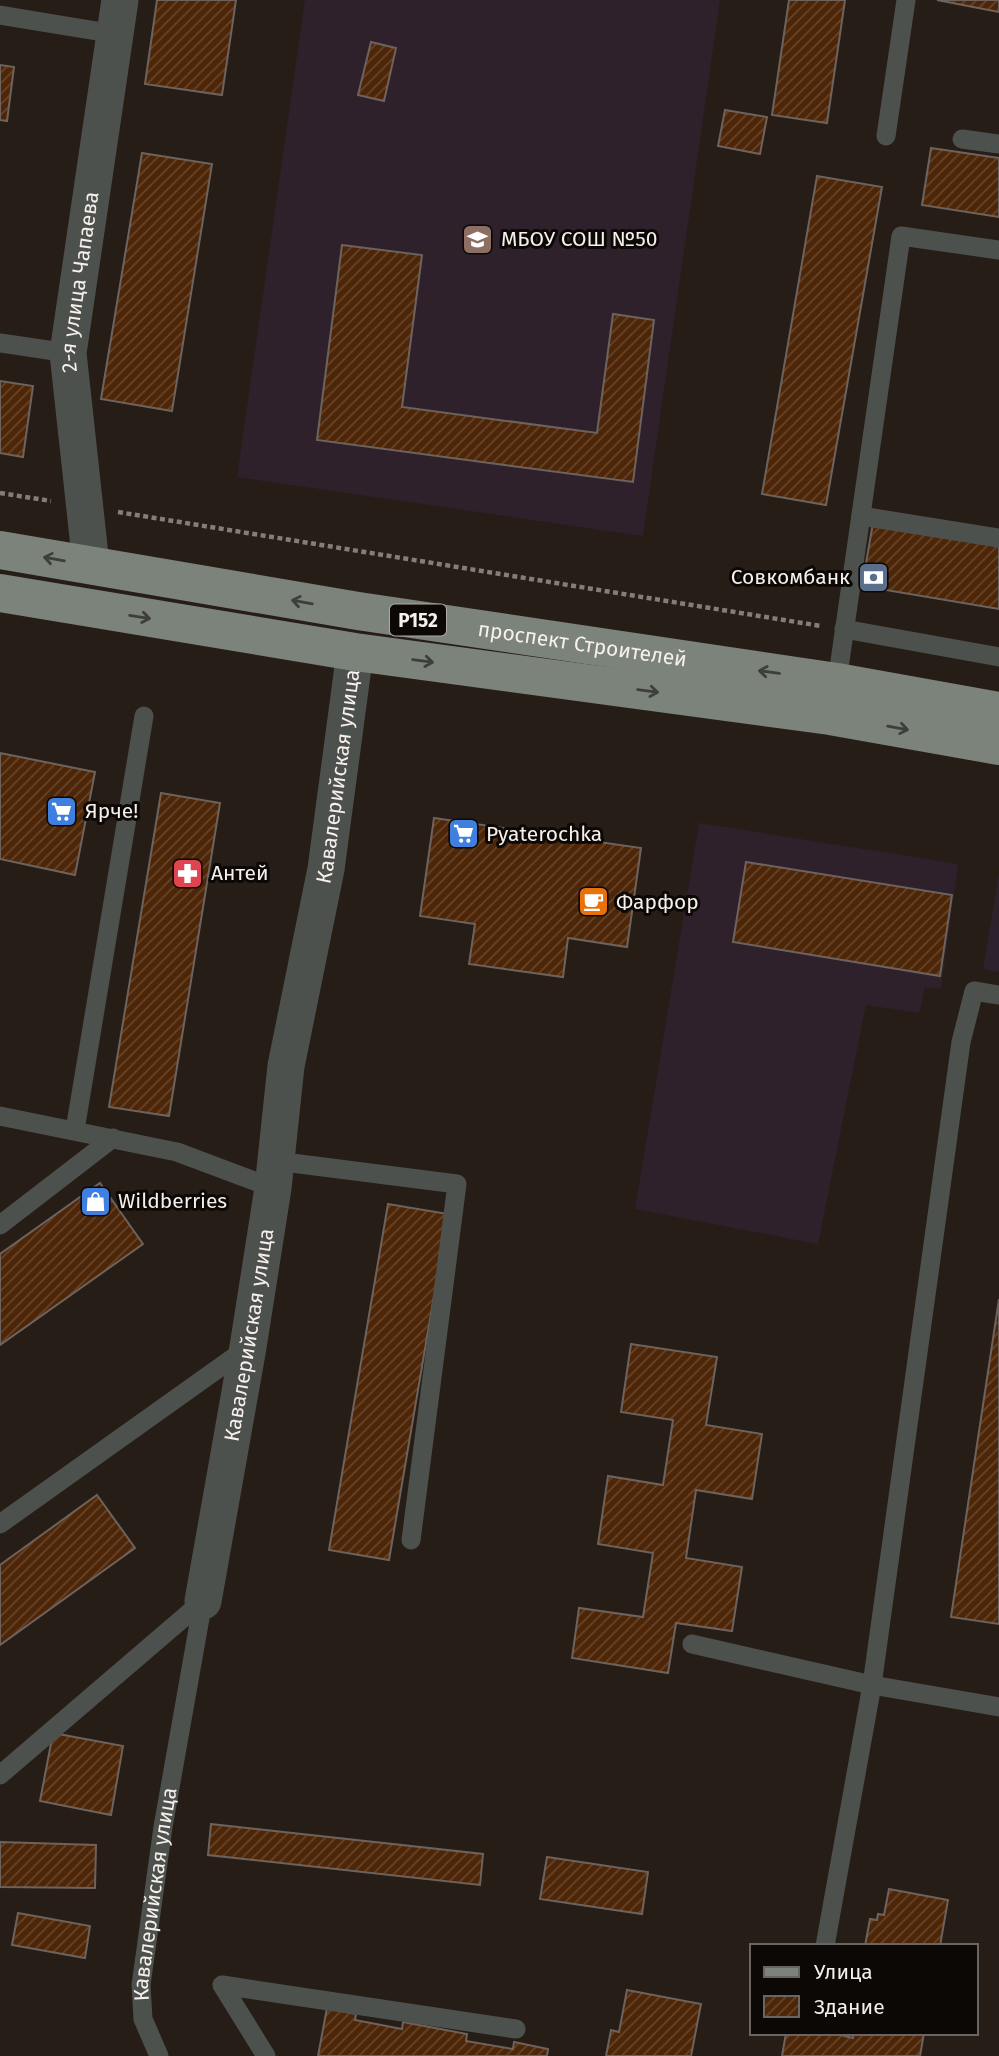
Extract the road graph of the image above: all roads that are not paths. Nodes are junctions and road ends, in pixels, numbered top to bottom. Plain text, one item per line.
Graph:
1 (905, 0) edge
2 (0, 15) edge
3 (117, 17) edge
4 (886, 136) dead end
5 (962, 139) dead end
6 (999, 144) edge
7 (999, 250) edge
8 (0, 343) edge
9 (68, 354) junction
10 (860, 516) junction
11 (999, 538) edge
12 (0, 550) edge
13 (91, 565) junction
14 (0, 593) edge
15 (84, 608) junction
16 (358, 611) junction
17 (844, 629) junction
18 (355, 652) junction
19 (999, 657) edge
20 (836, 682) junction
21 (999, 711) edge
22 (144, 716) dead end
23 (999, 746) edge
24 (999, 995) edge
25 (0, 1116) edge
26 (75, 1130) junction
27 (113, 1138) junction
28 (274, 1174) junction
29 (0, 1225) edge
30 (248, 1347) junction
31 (0, 1524) edge
32 (411, 1540) dead end
33 (203, 1601) junction
34 (692, 1644) dead end
35 (872, 1685) junction
36 (999, 1707) edge
37 (0, 1775) edge
38 (825, 1944) edge
39 (516, 2029) dead end
40 (159, 2056) edge
41 (266, 2056) edge

1 - 4 lane
2 - 3 lane
3 - 9 street, 2-я улица Чапаева
5 - 6 lane
7 - 10 lane
8 - 9 lane
9 - 13 street, 2-я улица Чапаева
10 - 11 lane
10 - 17 lane
13 -> 12 main road, проспект Строителей / Р152
13 - 15 main road
16 -> 13 main road, проспект Строителей / Р152
14 - 15 main road, проспект Строителей / Р152
15 -> 18 main road, проспект Строителей / Р152
16 - 18 main road, Кавалерийская улица
20 -> 16 main road, проспект Строителей / Р152
17 - 19 lane
17 - 20 lane
18 -> 23 main road, проспект Строителей / Р152
18 - 28 street, Кавалерийская улица
20 - 21 main road, проспект Строителей / Р152
22 - 26 lane
24 - 35 lane
25 - 26 lane
26 - 27 lane
27 - 28 lane
27 - 29 lane
28 - 30 street, Кавалерийская улица
28 - 32 lane
30 - 31 lane
30 - 33 street, Кавалерийская улица
33 - 37 lane
33 - 40 lane, Кавалерийская улица
34 - 35 lane
35 - 36 lane
35 - 38 lane
39 - 41 lane

